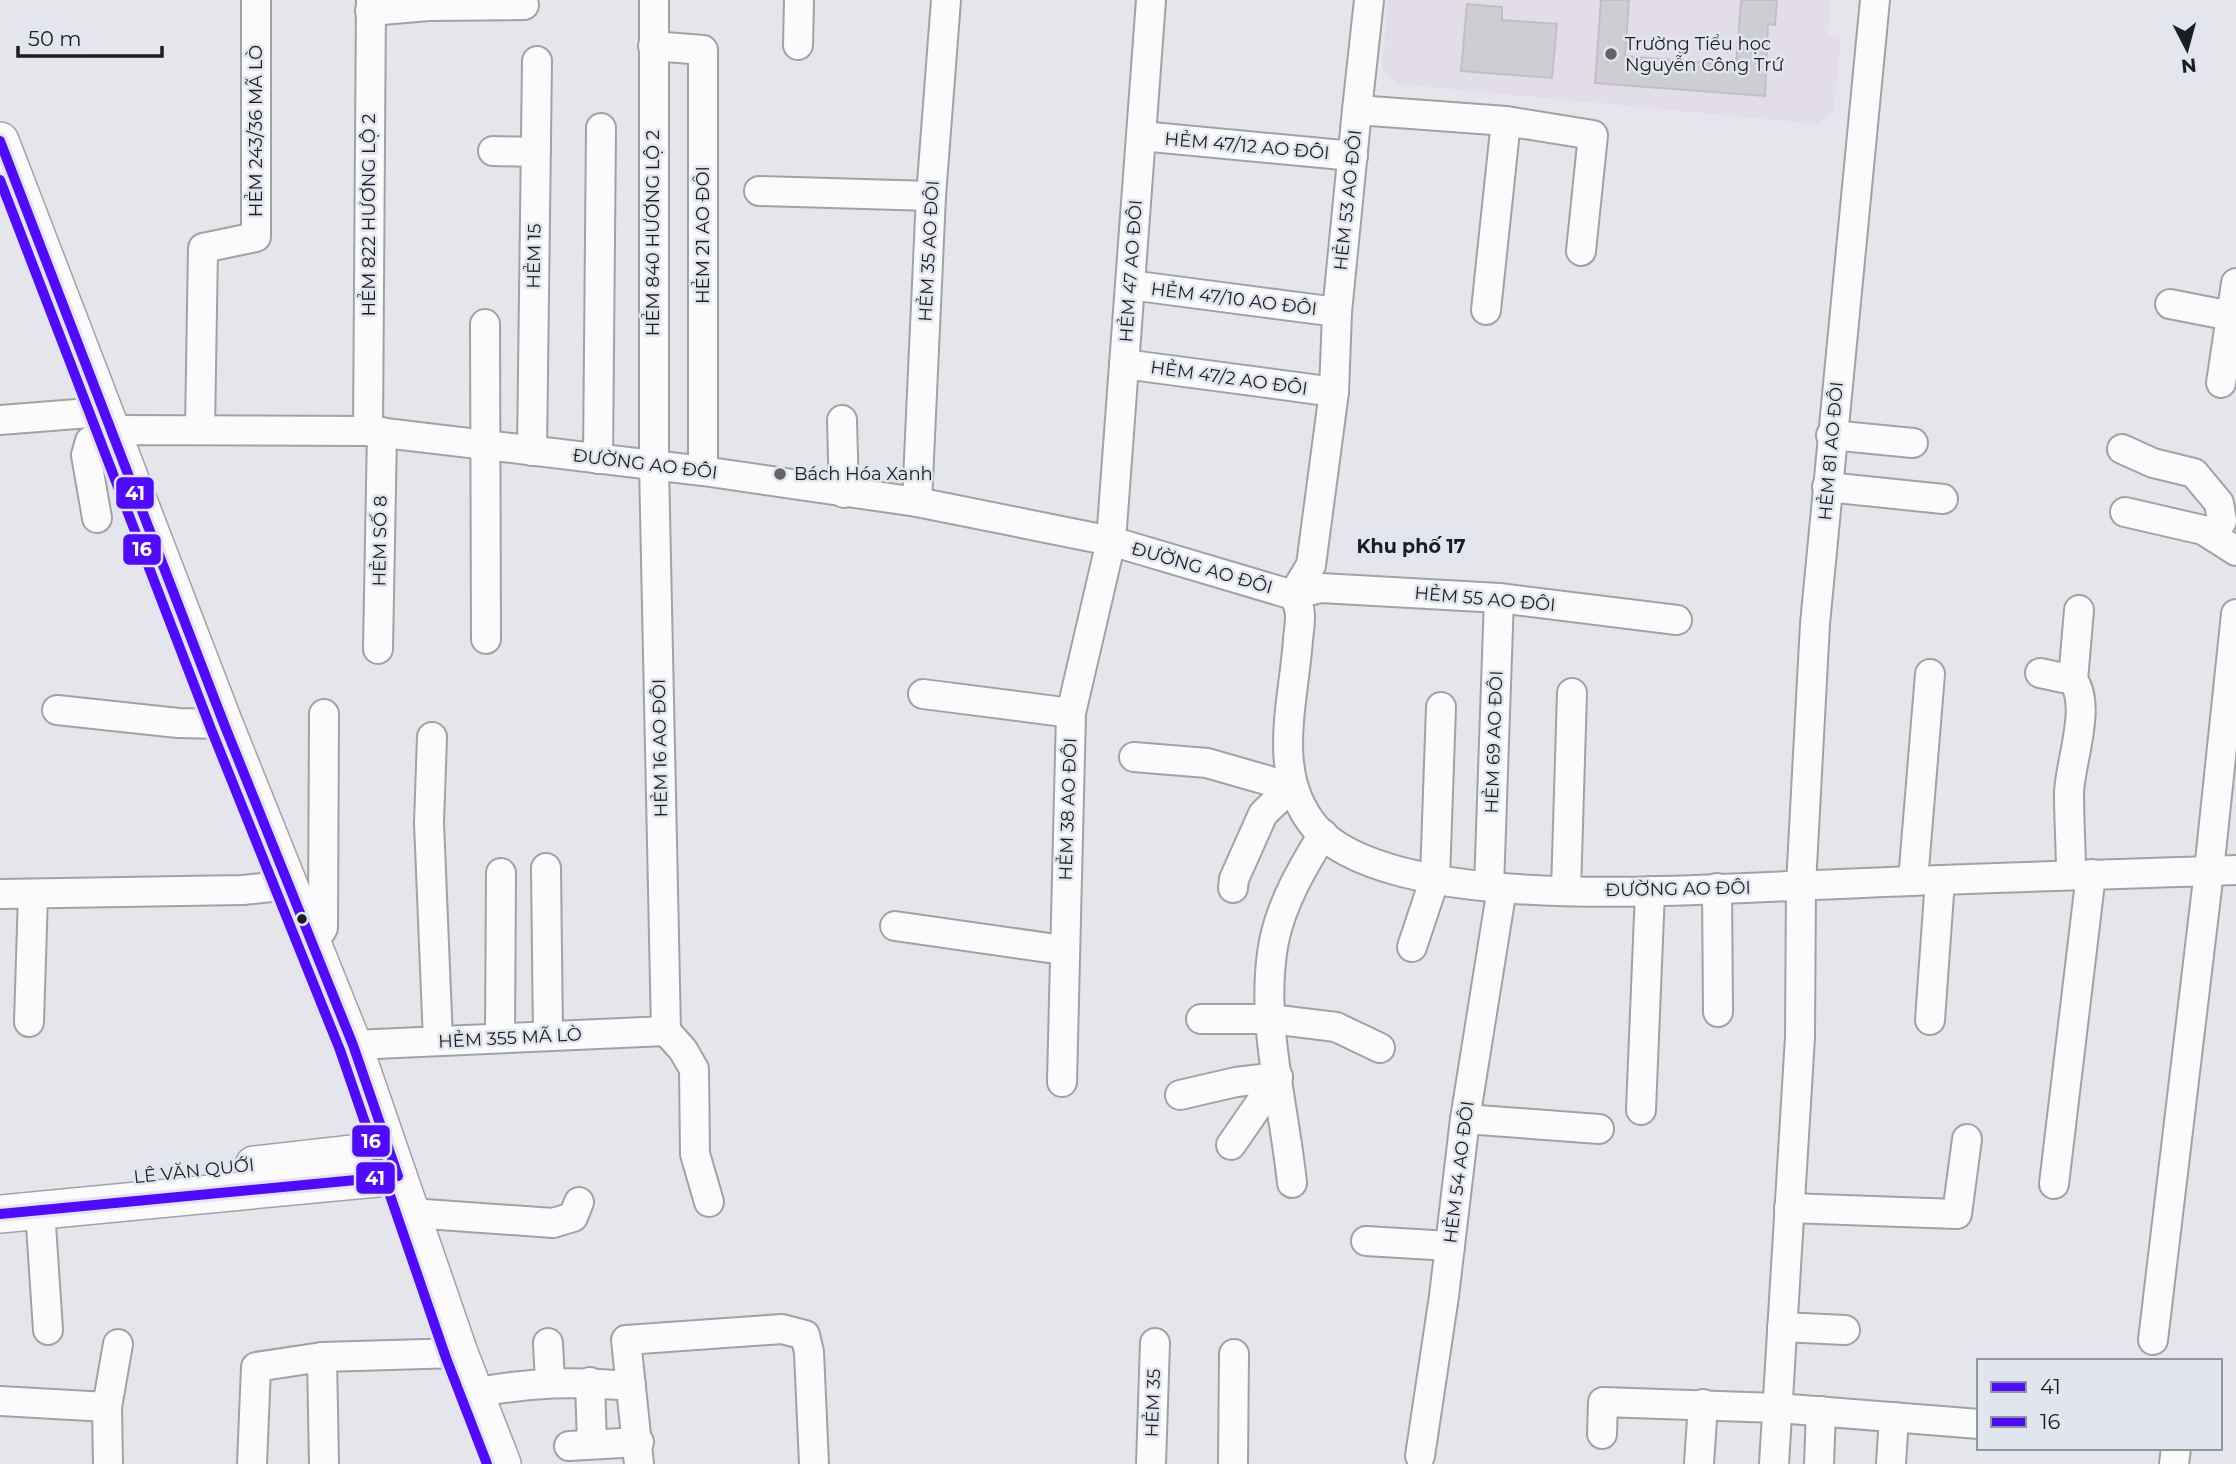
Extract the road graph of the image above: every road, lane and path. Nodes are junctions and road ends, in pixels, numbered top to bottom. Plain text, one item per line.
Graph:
1 (256, 0) edge
2 (654, 0) edge
3 (799, 0) edge
4 (946, 0) edge
5 (1151, 0) edge
6 (1368, 0) edge
7 (370, 5) edge
8 (524, 5) dead end
9 (1874, 9) edge
10 (798, 45) dead end
11 (653, 46) junction
12 (537, 61) dead end
13 (1357, 110) junction
14 (1506, 121) junction
15 (601, 128) dead end
16 (1140, 136) junction
17 (0, 141) edge
18 (493, 151) dead end
19 (536, 152) junction
20 (1353, 156) junction
21 (759, 191) dead end
22 (931, 196) junction
23 (10, 197) edge
24 (1581, 251) dead end
25 (2236, 283) edge
26 (1130, 285) junction
27 (2170, 304) dead end
28 (1486, 310) dead end
29 (1337, 312) junction
30 (2231, 316) junction
31 (485, 324) dead end
32 (1124, 364) junction
33 (2221, 383) dead end
34 (1334, 392) junction
35 (0, 420) edge
36 (842, 420) dead end
37 (106, 421) junction
38 (200, 429) junction
39 (375, 432) junction
40 (1831, 435) junction
41 (1913, 443) dead end
42 (485, 445) junction
43 (2122, 449) dead end
44 (531, 450) junction
45 (598, 458) junction
46 (654, 466) junction
47 (703, 471) junction
48 (1827, 487) junction
49 (844, 493) junction
50 (1943, 499) dead end
51 (918, 502) junction
52 (2125, 512) dead end
53 (97, 517) dead end
54 (1111, 541) junction
55 (2224, 544) edge
56 (1293, 594) junction
57 (1499, 598) junction
58 (2079, 610) dead end
59 (2236, 614) edge
60 (1677, 620) dead end
61 (486, 639) dead end
62 (378, 649) dead end
63 (2040, 673) dead end
64 (1930, 674) dead end
65 (2073, 680) junction
66 (1572, 693) dead end
67 (923, 694) dead end
68 (1441, 707) dead end
69 (57, 710) dead end
70 (1071, 713) junction
71 (324, 714) dead end
72 (224, 724) junction
73 (432, 737) dead end
74 (1134, 757) dead end
75 (1291, 787) junction
76 (1323, 834) junction
77 (546, 868) dead end
78 (2223, 870) edge
79 (501, 873) dead end
80 (2081, 875) junction
81 (1435, 878) junction
82 (1927, 880) junction
83 (289, 885) junction
84 (1801, 885) junction
85 (1233, 888) dead end
86 (1496, 888) junction
87 (1717, 888) junction
88 (1566, 891) junction
89 (1650, 891) junction
90 (0, 894) edge
91 (33, 895) junction
92 (895, 926) dead end
93 (313, 943) junction
94 (1412, 947) dead end
95 (1063, 950) junction
96 (1718, 1012) dead end
97 (1201, 1019) dead end
98 (1270, 1019) junction
99 (1930, 1020) dead end
100 (29, 1021) dead end
101 (666, 1031) junction
102 (548, 1036) junction
103 (500, 1038) junction
104 (438, 1041) junction
105 (353, 1045) junction
106 (1380, 1048) dead end
107 (1278, 1077) junction
108 (1062, 1082) dead end
109 (1180, 1095) dead end
110 (1641, 1110) dead end
111 (1465, 1119) junction
112 (1600, 1129) dead end
113 (1967, 1139) dead end
114 (1231, 1145) dead end
115 (393, 1163) junction
116 (1292, 1183) dead end
117 (2054, 1184) dead end
118 (0, 1192) edge
119 (579, 1202) dead end
120 (709, 1202) dead end
121 (1789, 1208) junction
122 (40, 1210) junction
123 (411, 1213) junction
124 (0, 1214) edge
125 (1366, 1241) dead end
126 (1450, 1246) junction
127 (1783, 1327) junction
128 (48, 1330) dead end
129 (1845, 1330) dead end
130 (2153, 1340) dead end
131 (548, 1343) dead end
132 (1155, 1343) dead end
133 (118, 1344) dead end
134 (459, 1353) junction
135 (1234, 1354) dead end
136 (322, 1357) junction
137 (550, 1382) junction
138 (590, 1382) junction
139 (631, 1386) junction
140 (475, 1393) junction
141 (0, 1401) edge
142 (1703, 1404) junction
143 (107, 1407) junction
144 (1777, 1408) junction
145 (1821, 1411) junction
146 (1894, 1417) junction
147 (1977, 1424) edge
148 (1602, 1434) dead end
149 (639, 1453) edge
150 (1420, 1456) dead end
151 (107, 1464) edge
152 (252, 1464) edge
153 (324, 1464) edge
154 (502, 1464) edge
155 (814, 1464) edge
156 (1152, 1464) edge
157 (1233, 1464) edge
158 (1699, 1464) edge
159 (1774, 1464) edge
160 (1819, 1464) edge
161 (1891, 1464) edge

1 - 38 street, HẺM 243/36 MÃ LÒ
2 - 11 street, HẺM 840 HƯƠNG LỘ 2
3 - 10 street
4 - 22 street, HẺM 35 AO ĐÔI
5 - 16 street, HẺM 47 AO ĐÔI
6 - 13 street
7 - 8 street
7 - 39 street, HẺM 822 HƯƠNG LỘ 2
9 - 40 street, HẺM 81 AO ĐÔI
11 - 46 street, HẺM 840 HƯƠNG LỘ 2
11 - 47 street, HẺM 21 AO ĐÔI
12 - 19 street, HẺM 15
13 - 14 street, HẺM 53 AO ĐÔI
13 - 20 street, HẺM 53 AO ĐÔI
14 - 24 street, HẺM 53 AO ĐÔI
14 - 28 street
15 - 45 street
16 - 20 street, HẺM 47/12 AO ĐÔI
16 - 26 street, HẺM 47 AO ĐÔI
17 - 23 main road
18 - 19 street
19 - 44 street, HẺM 15
20 - 29 street, HẺM 53 AO ĐÔI
21 - 22 street
22 - 51 street, HẺM 35 AO ĐÔI
23 - 37 main road
25 - 30 street
26 - 29 street, HẺM 47/10 AO ĐÔI
26 - 32 street, HẺM 47 AO ĐÔI
27 - 30 street
29 - 34 street, HẺM 53 AO ĐÔI
30 - 33 street
31 - 42 street
32 - 34 street, HẺM 47/2 AO ĐÔI
32 - 54 street, HẺM 47 AO ĐÔI
34 - 56 street, HẺM 53 AO ĐÔI
35 - 37 street, ĐƯỜNG AO ĐÔI
36 - 49 street
37 - 38 street, ĐƯỜNG AO ĐÔI
37 - 53 street
37 - 72 main road
38 - 39 street, ĐƯỜNG AO ĐÔI
39 - 42 street, ĐƯỜNG AO ĐÔI
39 - 62 street, HẺM SỐ 8
40 - 41 street
40 - 48 street, HẺM 81 AO ĐÔI
42 - 44 street, ĐƯỜNG AO ĐÔI
42 - 61 street
43 - 55 street
44 - 45 street, ĐƯỜNG AO ĐÔI
45 - 46 street, ĐƯỜNG AO ĐÔI
46 - 47 street, ĐƯỜNG AO ĐÔI
46 - 101 street, HẺM 16 AO ĐÔI
47 - 49 street, ĐƯỜNG AO ĐÔI
48 - 50 street
48 - 84 street, HẺM 81 AO ĐÔI
49 - 51 street, ĐƯỜNG AO ĐÔI
51 - 54 street, ĐƯỜNG AO ĐÔI
52 - 55 street
54 - 56 street, ĐƯỜNG AO ĐÔI
54 - 70 street, HẺM 38 AO ĐÔI
56 - 57 street, HẺM 55 AO ĐÔI
56 - 75 street, ĐƯỜNG AO ĐÔI
57 - 60 street, HẺM 55 AO ĐÔI
57 - 86 street, HẺM 69 AO ĐÔI
58 - 65 street
59 - 78 street
63 - 65 street
64 - 82 street
65 - 80 street
66 - 88 street
67 - 70 street
68 - 81 street
69 - 72 street
70 - 95 street, HẺM 38 AO ĐÔI
71 - 93 street
72 - 83 main road
73 - 104 street
74 - 75 street
75 - 76 street, ĐƯỜNG AO ĐÔI
75 - 85 street
76 - 81 street, ĐƯỜNG AO ĐÔI
76 - 98 street
77 - 102 street
78 - 80 street, ĐƯỜNG AO ĐÔI
78 - 130 street
79 - 103 street
80 - 82 street, ĐƯỜNG AO ĐÔI
80 - 117 street
81 - 86 street, ĐƯỜNG AO ĐÔI
81 - 94 street
82 - 84 street, ĐƯỜNG AO ĐÔI
82 - 99 street
83 - 91 street
83 - 93 main road
84 - 87 street, ĐƯỜNG AO ĐÔI
84 - 121 street, HẺM 81 AO ĐÔI
86 - 88 street, ĐƯỜNG AO ĐÔI
86 - 111 street, HẺM 54 AO ĐÔI
87 - 89 street, ĐƯỜNG AO ĐÔI
87 - 96 street
88 - 89 street, ĐƯỜNG AO ĐÔI
89 - 110 street
90 - 91 street
91 - 100 street
92 - 95 street
93 - 105 main road
95 - 108 street, HẺM 38 AO ĐÔI
97 - 98 street
98 - 106 street
98 - 107 street
101 - 102 street, HẺM 355 MÃ LÒ
101 - 120 street
102 - 103 street, HẺM 355 MÃ LÒ
103 - 104 street, HẺM 355 MÃ LÒ
104 - 105 street, HẺM 355 MÃ LÒ
105 - 115 main road
107 - 109 street
107 - 114 street
107 - 116 street
111 - 112 street
111 - 126 street, HẺM 54 AO ĐÔI
113 - 121 street
115 - 118 main road, LÊ VĂN QUỚI
115 - 122 main road, LÊ VĂN QUỚI
115 - 123 main road
119 - 123 street
121 - 127 street, HẺM 81 AO ĐÔI
122 - 124 main road, LÊ VĂN QUỚI
122 - 128 street
123 - 134 main road
125 - 126 street
126 - 150 street, HẺM 54 AO ĐÔI
127 - 129 street
127 - 144 street, HẺM 81 AO ĐÔI
131 - 137 street
132 - 156 street, HẺM 35
133 - 143 street
134 - 136 street
134 - 140 main road
135 - 157 street
136 - 152 street
136 - 153 street
137 - 138 street
137 - 140 street
138 - 139 street
138 - 149 street
139 - 149 street
139 - 155 street
140 - 154 main road
141 - 143 street
142 - 144 street
142 - 148 street
142 - 158 street
143 - 151 street
144 - 145 street
144 - 159 street, HẺM 81 AO ĐÔI
145 - 146 street
145 - 160 street
146 - 147 street
146 - 161 street

